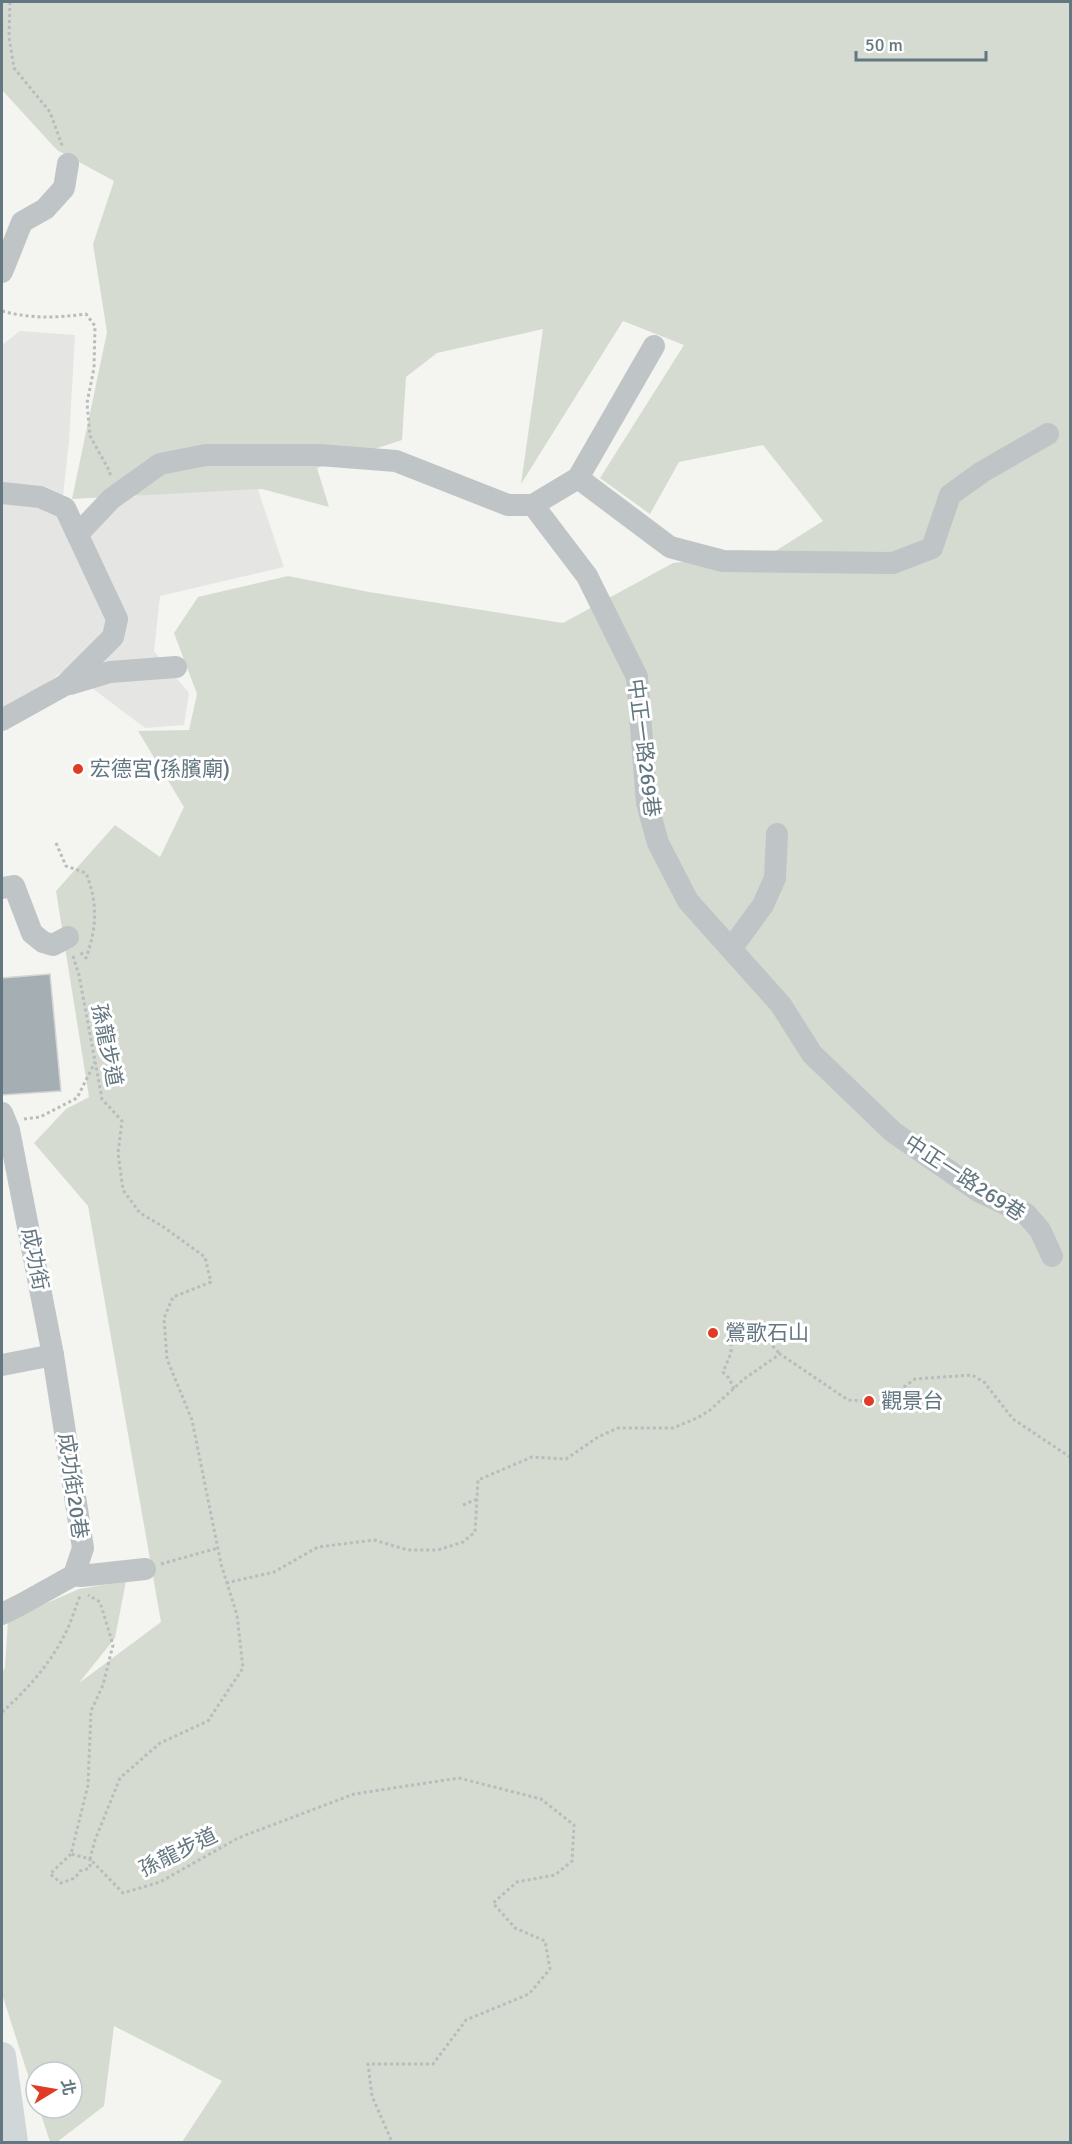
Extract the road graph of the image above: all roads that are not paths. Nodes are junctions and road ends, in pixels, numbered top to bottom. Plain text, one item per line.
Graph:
1 (68, 164) road end
2 (2, 272) edge
3 (654, 346) dead end
4 (1048, 434) dead end
5 (578, 478) junction
6 (2, 493) edge
7 (533, 505) junction
8 (78, 534) junction
9 (176, 667) dead end
10 (65, 685) junction
11 (2, 720) edge
12 (777, 834) dead end
13 (2, 888) edge
14 (68, 937) road end
15 (731, 949) junction
16 (3, 1116) edge
17 (1052, 1256) dead end
18 (53, 1355) junction
19 (2, 1365) edge
20 (145, 1569) road end
21 (80, 1581) junction
22 (3, 1606) edge
23 (2, 2056) edge
24 (14, 2142) edge

1 - 2 street
3 - 5 street
4 - 5 street
5 - 7 street
6 - 8 street
7 - 8 street
7 - 15 street, 中正一路269巷
8 - 10 street
9 - 10 street
10 - 11 street
12 - 15 street
13 - 14 street
15 - 17 street, 中正一路269巷
16 - 18 street, 成功街
18 - 19 street
18 - 21 street, 成功街20巷
20 - 21 street
21 - 22 street
23 - 24 main road

